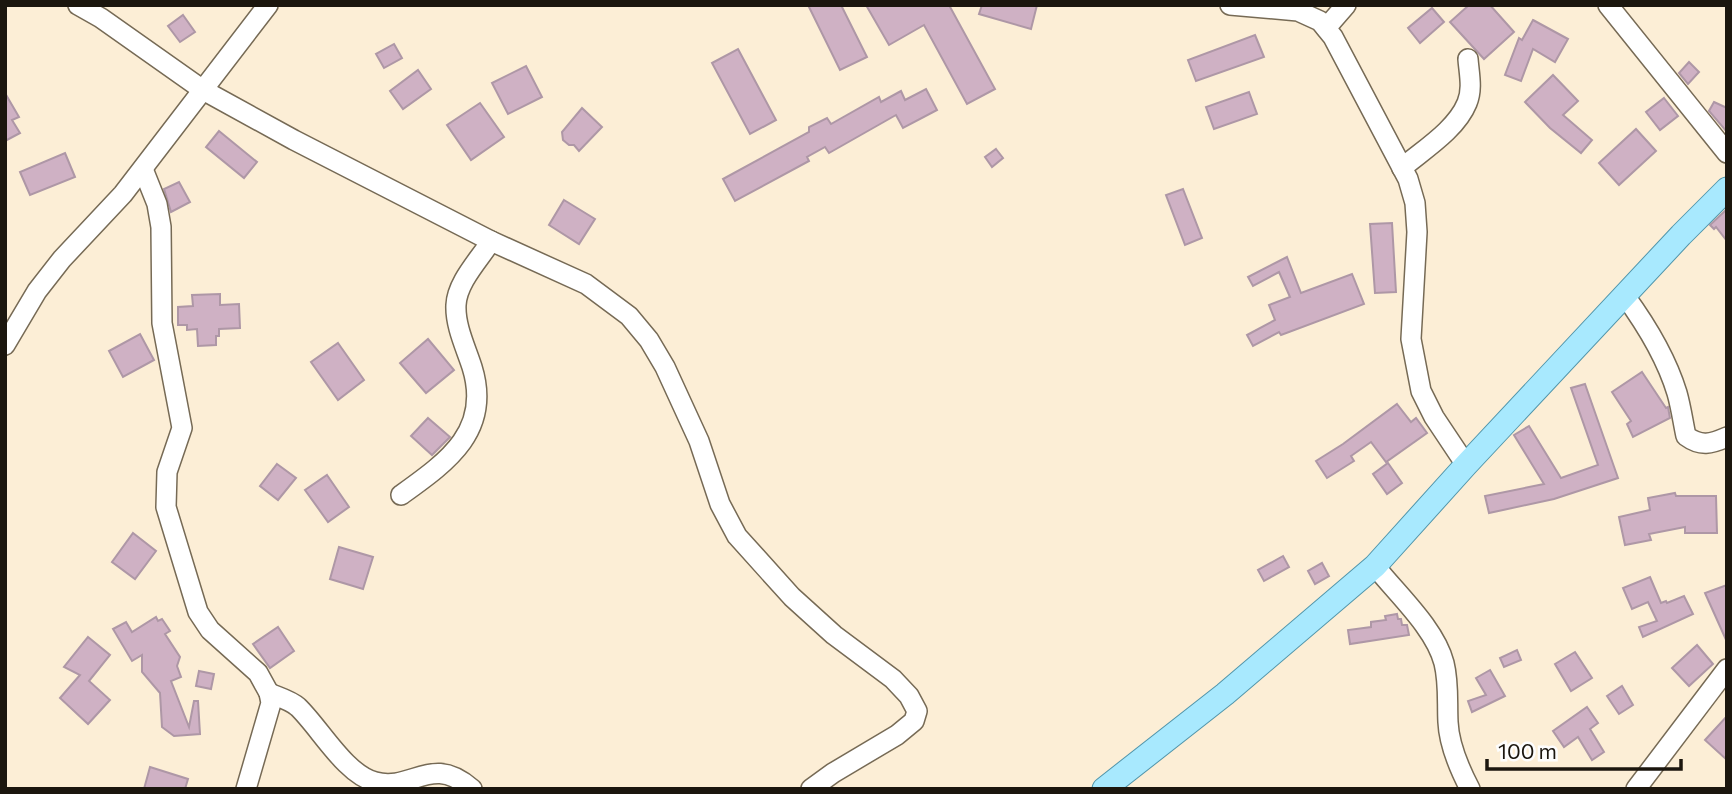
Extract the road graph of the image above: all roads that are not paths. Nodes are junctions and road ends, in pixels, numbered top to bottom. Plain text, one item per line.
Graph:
1 (78, 5) edge
2 (268, 5) edge
3 (1230, 5) edge
4 (1346, 5) edge
5 (1608, 5) edge
6 (1326, 28) junction
7 (1468, 59) dead end
8 (203, 90) junction
9 (1727, 153) edge
10 (143, 169) junction
11 (1402, 169) junction
12 (1727, 189) edge
13 (491, 241) junction
14 (1625, 296) junction
15 (5, 345) edge
16 (1727, 437) edge
17 (1466, 465) junction
18 (401, 495) dead end
19 (1375, 566) junction
20 (1727, 669) edge
21 (269, 693) junction
22 (246, 789) edge
23 (472, 789) edge
24 (811, 789) edge
25 (1104, 789) edge
26 (1470, 789) edge
27 (1636, 789) edge

1 - 8 street
2 - 8 street
3 - 6 street
4 - 6 street
5 - 9 street
6 - 11 street
7 - 11 street
8 - 10 street
8 - 13 street
10 - 15 street
10 - 21 street
11 - 17 street
12 - 14 main road
13 - 18 street
13 - 24 street
14 - 16 street
14 - 17 main road
17 - 19 main road
19 - 25 main road
19 - 26 street
20 - 27 street
21 - 22 street
21 - 23 street

